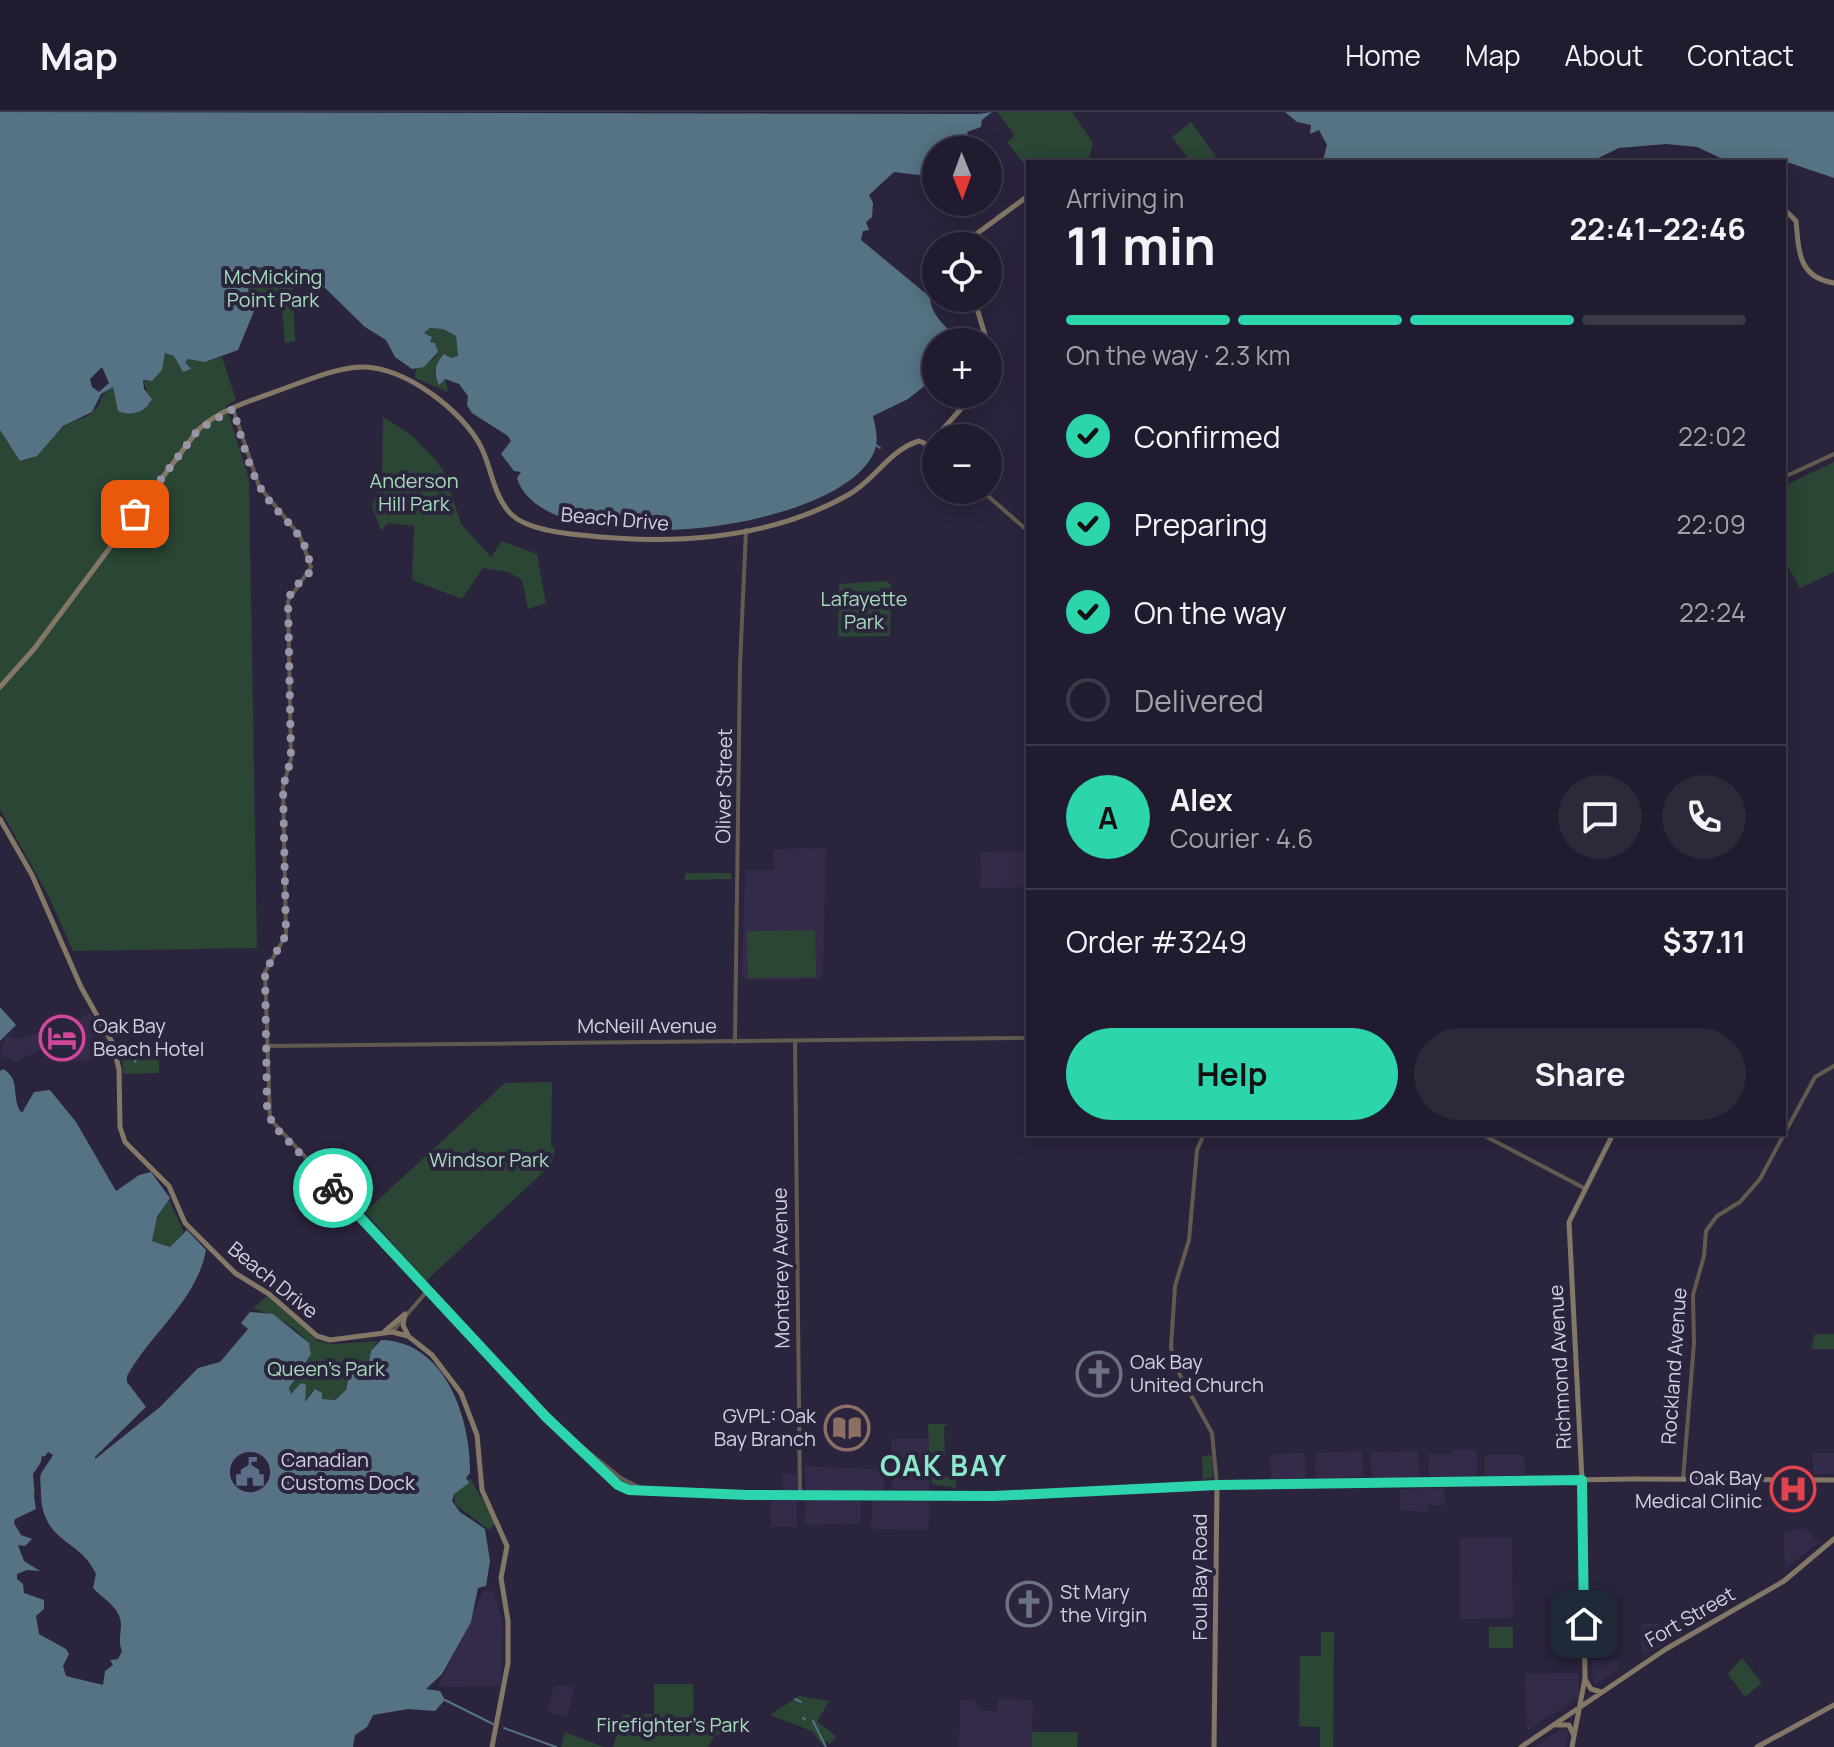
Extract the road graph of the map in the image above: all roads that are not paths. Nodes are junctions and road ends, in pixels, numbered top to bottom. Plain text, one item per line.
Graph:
1 (1026, 197) edge
2 (1786, 211) edge
3 (979, 232) edge
4 (1834, 283) edge
5 (962, 408) edge
6 (233, 409) junction
7 (948, 424) edge
8 (922, 442) edge
9 (1834, 454) edge
10 (1786, 476) edge
11 (997, 504) edge
12 (1026, 529) edge
13 (746, 530) junction
14 (0, 687) edge
15 (0, 819) edge
16 (1026, 1038) edge
17 (795, 1041) junction
18 (735, 1042) junction
19 (266, 1046) junction
20 (1834, 1066) edge
21 (1786, 1131) edge
22 (1203, 1136) edge
23 (1485, 1136) edge
24 (1612, 1136) edge
25 (1783, 1136) edge
26 (1584, 1188) junction
27 (428, 1290) junction
28 (405, 1314) junction
29 (384, 1332) junction
30 (392, 1332) junction
31 (408, 1336) junction
32 (598, 1462) junction
33 (1683, 1479) junction
34 (1582, 1480) junction
35 (1834, 1480) edge
36 (1217, 1485) junction
37 (650, 1493) junction
38 (800, 1495) junction
39 (1834, 1539) edge
40 (1585, 1678) junction
41 (1601, 1692) junction
42 (1582, 1705) junction
43 (1834, 1705) edge
44 (1551, 1726) junction
45 (1574, 1736) junction
46 (492, 1747) edge
47 (1214, 1747) edge
48 (1521, 1747) edge
49 (1572, 1747) edge
50 (1757, 1747) edge

1 - 3 main road
2 - 4 main road
5 - 7 main road
6 - 13 main road, Beach Drive
6 - 14 main road, Beach Drive
6 - 19 street
8 - 13 main road, Beach Drive
9 - 10 street
11 - 12 street
13 - 18 street, Oliver Street
15 - 29 main road, Beach Drive
16 - 17 street, McNeill Avenue
17 - 18 street, McNeill Avenue
17 - 38 street, Monterey Avenue
18 - 19 street, McNeill Avenue
19 - 27 street
20 - 21 street, Rockland Avenue
22 - 36 street, Foul Bay Road
23 - 26 street
24 - 26 main road, Richmond Avenue
25 - 33 street, Rockland Avenue
26 - 34 main road, Richmond Avenue
27 - 28 street
27 - 32 street
28 - 29 main road
28 - 30 street
28 - 31 main road
29 - 30 main road, Beach Drive
30 - 31 main road, Beach Drive
31 - 46 main road, Beach Drive
32 - 37 street
32 - 37 street
33 - 34 main road
33 - 35 main road
34 - 36 main road
34 - 40 main road, Richmond Avenue
36 - 38 main road
36 - 47 main road, Foul Bay Road
37 - 38 street
39 - 41 main road, Fort Street
40 - 41 main road
40 - 42 main road, Richmond Avenue
41 - 42 main road, Fort Street
42 - 44 main road, Fort Street
42 - 45 main road, Richmond Avenue
43 - 50 main road
44 - 45 main road
44 - 48 main road, Fort Street
45 - 49 main road, Richmond Avenue

